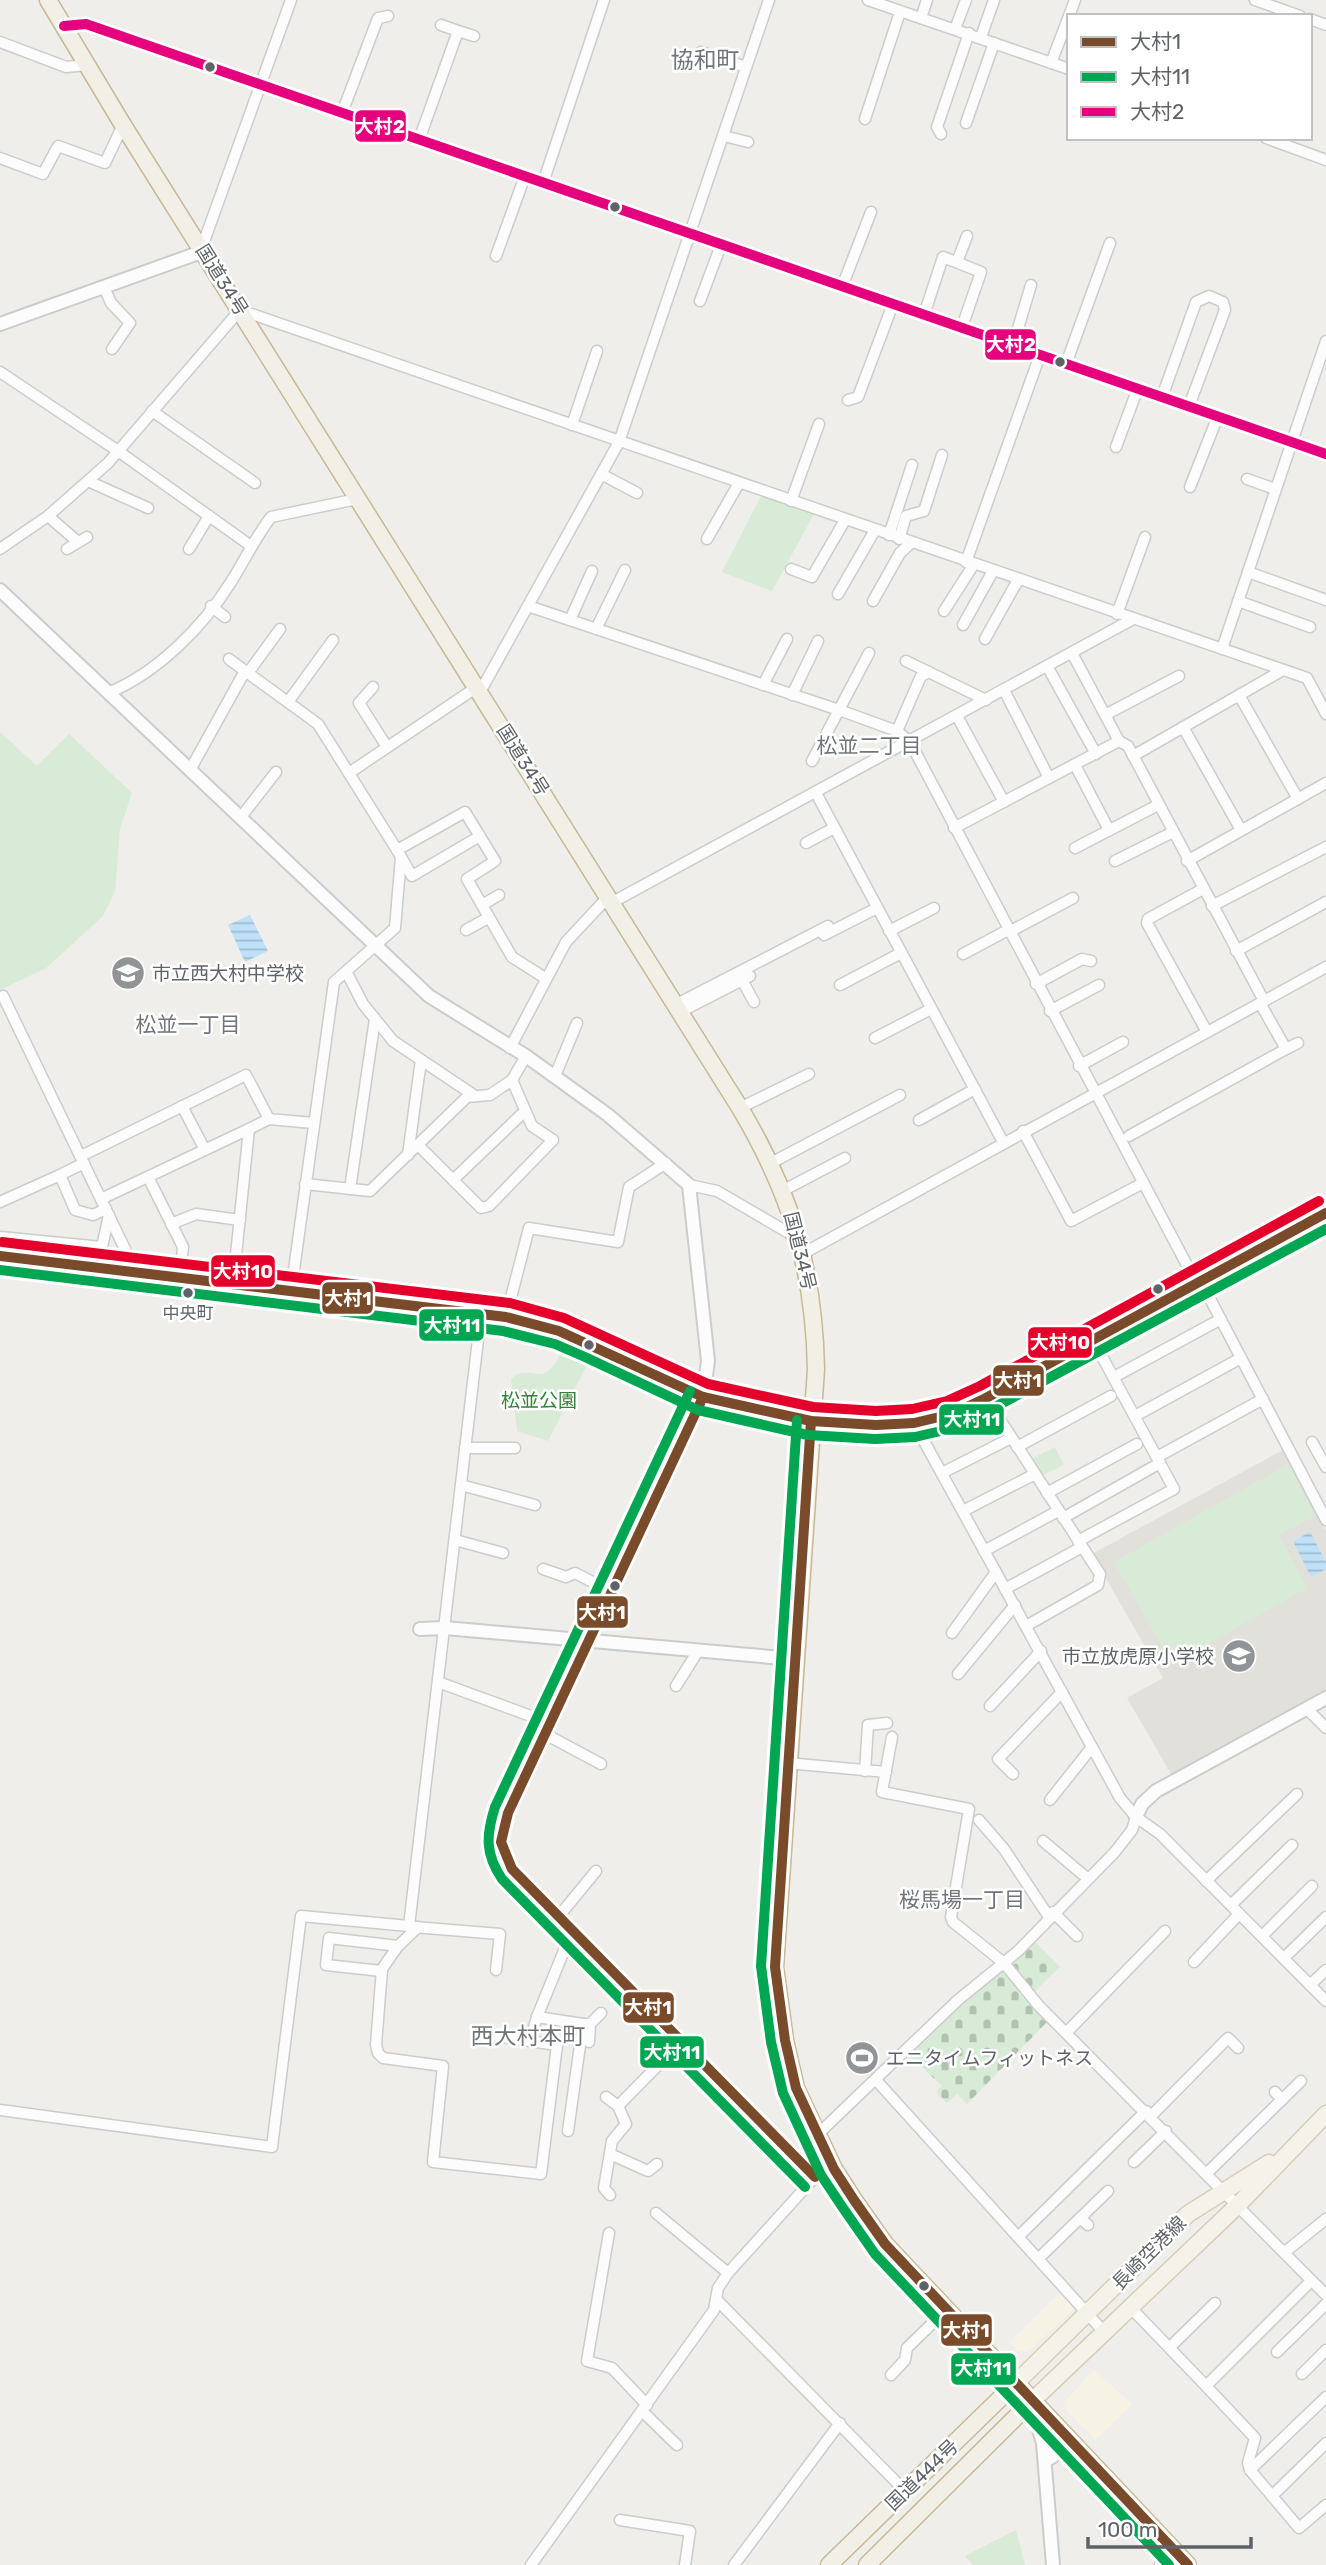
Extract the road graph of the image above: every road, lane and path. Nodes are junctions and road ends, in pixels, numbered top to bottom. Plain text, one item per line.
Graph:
1 (48, 0) edge
2 (291, 0) edge
3 (604, 0) edge
4 (768, 0) edge
5 (868, 0) edge
6 (927, 0) edge
7 (966, 0) edge
8 (994, 0) edge
9 (1255, 0) edge
10 (900, 12) junction
11 (1294, 14) edge
12 (388, 16) dead end
13 (921, 18) junction
14 (1067, 21) edge
15 (441, 25) dead end
16 (64, 26) junction
17 (956, 29) junction
18 (458, 31) junction
19 (969, 33) junction
20 (474, 36) dead end
21 (981, 37) junction
22 (0, 42) edge
23 (994, 43) junction
24 (701, 52) dead end
25 (1051, 63) junction
26 (87, 65) junction
27 (746, 68) junction
28 (1067, 68) edge
29 (261, 84) junction
30 (342, 113) junction
31 (865, 119) dead end
32 (966, 123) dead end
33 (123, 125) junction
34 (941, 134) dead end
35 (724, 136) junction
36 (419, 140) junction
37 (1271, 140) edge
38 (748, 142) dead end
39 (0, 158) edge
40 (1326, 160) edge
41 (525, 176) junction
42 (543, 183) junction
43 (871, 212) dead end
44 (691, 235) junction
45 (967, 236) dead end
46 (1110, 243) dead end
47 (721, 245) junction
48 (203, 249) junction
49 (496, 256) dead end
50 (957, 262) junction
51 (1031, 285) dead end
52 (842, 286) junction
53 (104, 287) junction
54 (700, 301) dead end
55 (893, 304) junction
56 (240, 310) junction
57 (924, 315) junction
58 (0, 324) edge
59 (962, 327) junction
60 (1326, 341) edge
61 (1013, 345) junction
62 (112, 349) dead end
63 (597, 351) dead end
64 (1040, 355) junction
65 (1066, 364) junction
66 (0, 372) edge
67 (1138, 388) junction
68 (1162, 397) junction
69 (848, 400) dead end
70 (1189, 406) junction
71 (152, 411) junction
72 (1217, 416) junction
73 (819, 424) dead end
74 (572, 425) junction
75 (1291, 441) junction
76 (619, 442) junction
77 (1116, 447) dead end
78 (118, 451) junction
79 (1326, 454) edge
80 (942, 456) dead end
81 (912, 465) dead end
82 (601, 474) junction
83 (1247, 479) dead end
84 (88, 481) junction
85 (255, 483) dead end
86 (738, 483) junction
87 (1190, 487) dead end
88 (1275, 489) junction
89 (637, 493) dead end
90 (357, 499) junction
91 (790, 501) junction
92 (148, 508) dead end
93 (48, 516) junction
94 (209, 516) junction
95 (845, 520) junction
96 (875, 530) junction
97 (894, 537) junction
98 (1145, 537) dead end
99 (707, 538) dead end
100 (911, 543) junction
101 (251, 546) junction
102 (0, 549) edge
103 (66, 549) dead end
104 (189, 549) dead end
105 (970, 563) junction
106 (791, 569) dead end
107 (625, 570) dead end
108 (592, 571) dead end
109 (993, 571) junction
110 (1248, 572) junction
111 (1018, 580) junction
112 (0, 590) edge
113 (838, 594) dead end
114 (1326, 600) edge
115 (873, 601) dead end
116 (1238, 601) junction
117 (211, 606) junction
118 (528, 606) junction
119 (944, 611) dead end
120 (1117, 614) junction
121 (225, 617) dead end
122 (570, 620) junction
123 (1133, 620) junction
124 (963, 625) dead end
125 (1310, 627) dead end
126 (280, 629) dead end
127 (596, 629) junction
128 (787, 639) dead end
129 (985, 639) dead end
130 (333, 640) dead end
131 (818, 641) dead end
132 (1222, 649) junction
133 (869, 653) dead end
134 (1072, 653) junction
135 (229, 659) dead end
136 (906, 661) dead end
137 (1047, 666) junction
138 (1283, 670) junction
139 (247, 672) junction
140 (929, 672) junction
141 (1179, 676) dead end
142 (763, 685) junction
143 (373, 687) dead end
144 (479, 689) junction
145 (1004, 690) junction
146 (108, 693) junction
147 (792, 695) junction
148 (1239, 695) junction
149 (986, 700) junction
150 (288, 702) junction
151 (359, 703) junction
152 (348, 710) dead end
153 (839, 710) junction
154 (1326, 714) edge
155 (1105, 715) junction
156 (957, 716) junction
157 (1184, 727) junction
158 (897, 731) junction
159 (1119, 741) junction
160 (910, 742) junction
161 (387, 747) junction
162 (1096, 754) junction
163 (1133, 756) junction
164 (812, 761) dead end
165 (1075, 765) junction
166 (190, 769) junction
167 (275, 772) dead end
168 (349, 773) junction
169 (1049, 778) junction
170 (1326, 783) edge
171 (816, 793) junction
172 (1298, 799) junction
173 (1004, 802) junction
174 (1158, 805) junction
175 (241, 817) junction
176 (834, 828) junction
177 (954, 828) junction
178 (1109, 830) junction
179 (1241, 831) junction
180 (1172, 832) junction
181 (480, 836) junction
182 (806, 842) dead end
183 (1326, 846) edge
184 (1074, 848) dead end
185 (399, 854) junction
186 (1115, 861) dead end
187 (1187, 861) junction
188 (1203, 889) junction
189 (499, 895) dead end
190 (1073, 898) dead end
191 (609, 900) junction
192 (1326, 902) edge
193 (482, 905) junction
194 (1212, 906) junction
195 (877, 908) junction
196 (934, 908) dead end
197 (488, 918) junction
198 (828, 926) dead end
199 (467, 930) dead end
200 (889, 931) junction
201 (1008, 931) junction
202 (805, 945) dead end
203 (377, 946) junction
204 (1236, 951) junction
205 (901, 953) junction
206 (963, 954) dead end
207 (1091, 961) dead end
208 (1326, 967) edge
209 (347, 973) junction
210 (545, 978) junction
211 (1036, 984) junction
212 (840, 985) dead end
213 (1099, 985) dead end
214 (3, 996) dead end
215 (754, 1002) dead end
216 (1262, 1002) junction
217 (678, 1009) junction
218 (932, 1009) junction
219 (1050, 1011) junction
220 (375, 1019) junction
221 (577, 1023) dead end
222 (1207, 1032) junction
223 (875, 1038) dead end
224 (1123, 1042) dead end
225 (1298, 1043) dead end
226 (510, 1048) junction
227 (1286, 1049) junction
228 (526, 1056) junction
229 (421, 1060) junction
230 (1079, 1066) junction
231 (808, 1074) dead end
232 (555, 1076) junction
233 (512, 1080) junction
234 (975, 1089) junction
235 (1096, 1093) junction
236 (472, 1094) junction
237 (900, 1095) dead end
238 (183, 1106) junction
239 (740, 1108) junction
240 (525, 1111) junction
241 (269, 1119) junction
242 (919, 1120) dead end
243 (313, 1124) junction
244 (249, 1129) junction
245 (1023, 1131) junction
246 (1129, 1136) dead end
247 (1003, 1142) junction
248 (418, 1145) junction
249 (205, 1150) junction
250 (408, 1154) junction
251 (845, 1158) dead end
252 (83, 1160) junction
253 (666, 1163) junction
254 (771, 1163) junction
255 (60, 1175) junction
256 (148, 1177) junction
257 (453, 1180) junction
258 (1143, 1183) junction
259 (304, 1184) junction
260 (689, 1185) junction
261 (350, 1189) junction
262 (784, 1190) junction
263 (101, 1199) junction
264 (0, 1202) edge
265 (107, 1212) junction
266 (1326, 1213) edge
267 (240, 1220) junction
268 (171, 1224) junction
269 (0, 1237) edge
270 (802, 1247) junction
271 (0, 1256) edge
272 (136, 1272) junction
273 (180, 1278) junction
274 (233, 1284) junction
275 (1197, 1284) junction
276 (291, 1291) junction
277 (481, 1314) junction
278 (506, 1317) junction
279 (1221, 1319) junction
280 (1093, 1340) junction
281 (1241, 1358) junction
282 (1114, 1377) junction
283 (1111, 1396) dead end
284 (703, 1397) junction
285 (986, 1398) junction
286 (1263, 1399) junction
287 (1135, 1416) junction
288 (811, 1421) junction
289 (914, 1423) junction
290 (1014, 1442) junction
291 (1312, 1442) dead end
292 (1136, 1444) dead end
293 (465, 1448) junction
294 (515, 1448) dead end
295 (1159, 1460) junction
296 (1326, 1467) edge
297 (942, 1473) junction
298 (1035, 1474) junction
299 (461, 1485) junction
300 (1047, 1493) junction
301 (535, 1505) dead end
302 (963, 1511) junction
303 (1060, 1515) junction
304 (1326, 1520) edge
305 (455, 1540) junction
306 (1080, 1544) junction
307 (984, 1550) junction
308 (503, 1553) dead end
309 (543, 1569) dead end
310 (996, 1572) junction
311 (1005, 1589) junction
312 (612, 1592) junction
313 (1015, 1605) junction
314 (1026, 1626) junction
315 (444, 1628) junction
316 (420, 1629) dead end
317 (952, 1633) dead end
318 (588, 1642) junction
319 (698, 1651) junction
320 (1041, 1651) junction
321 (794, 1659) junction
322 (958, 1674) dead end
323 (438, 1682) junction
324 (676, 1686) dead end
325 (1062, 1692) junction
326 (1326, 1698) edge
327 (990, 1706) dead end
328 (1307, 1709) junction
329 (887, 1723) dead end
330 (547, 1728) junction
331 (1326, 1728) edge
332 (892, 1737) dead end
333 (1092, 1747) junction
334 (787, 1763) junction
335 (601, 1764) dead end
336 (865, 1771) junction
337 (886, 1772) junction
338 (1013, 1774) dead end
339 (1297, 1794) dead end
340 (1050, 1800) dead end
341 (1136, 1816) junction
342 (979, 1820) dead end
343 (1044, 1841) dead end
344 (1292, 1845) dead end
345 (500, 1853) joint
346 (596, 1871) dead end
347 (1087, 1878) junction
348 (1206, 1881) junction
349 (1312, 1886) dead end
350 (1231, 1905) junction
351 (1239, 1913) junction
352 (1051, 1915) junction
353 (559, 1916) junction
354 (1326, 1917) edge
355 (414, 1927) junction
356 (572, 1931) junction
357 (1165, 1931) dead end
358 (1077, 1936) dead end
359 (1262, 1937) junction
360 (398, 1946) junction
361 (1283, 1958) junction
362 (1194, 1962) dead end
363 (1004, 1964) junction
364 (496, 1970) dead end
365 (1326, 1970) edge
366 (382, 1971) junction
367 (1310, 1985) junction
368 (1326, 2001) edge
369 (601, 2013) dead end
370 (537, 2017) junction
371 (586, 2024) junction
372 (1066, 2033) junction
373 (488, 2035) dead end
374 (530, 2041) junction
375 (589, 2042) dead end
376 (681, 2042) junction
377 (1238, 2049) dead end
378 (636, 2071) dead end
379 (644, 2079) junction
380 (876, 2080) junction
381 (1301, 2081) dead end
382 (606, 2097) dead end
383 (618, 2106) junction
384 (0, 2110) edge
385 (1148, 2113) junction
386 (1326, 2114) edge
387 (568, 2131) dead end
388 (1166, 2131) junction
389 (817, 2135) junction
390 (1299, 2142) junction
391 (610, 2154) junction
392 (1134, 2162) dead end
393 (657, 2164) dead end
394 (834, 2169) junction
395 (1207, 2173) junction
396 (815, 2177) junction
397 (1108, 2191) dead end
398 (1223, 2192) junction
399 (610, 2195) dead end
400 (1237, 2206) junction
401 (656, 2213) dead end
402 (1326, 2219) edge
403 (609, 2233) dead end
404 (1019, 2236) junction
405 (1285, 2252) junction
406 (1040, 2258) junction
407 (728, 2273) junction
408 (1311, 2281) junction
409 (1326, 2295) edge
410 (716, 2300) junction
411 (1215, 2303) dead end
412 (1326, 2304) edge
413 (1130, 2307) junction
414 (946, 2310) junction
415 (1088, 2313) junction
416 (1104, 2332) junction
417 (1170, 2347) junction
418 (1326, 2350) edge
419 (1277, 2352) dead end
420 (1302, 2374) dead end
421 (891, 2375) dead end
422 (1015, 2384) junction
423 (1206, 2386) junction
424 (1326, 2397) edge
425 (1031, 2402) junction
426 (645, 2408) junction
427 (840, 2423) junction
428 (1326, 2444) edge
429 (677, 2445) dead end
430 (1076, 2449) junction
431 (1045, 2461) junction
432 (1250, 2470) junction
433 (905, 2491) junction
434 (1272, 2497) junction
435 (1326, 2505) edge
436 (620, 2520) dead end
437 (1174, 2550) junction
438 (531, 2565) edge
439 (685, 2565) edge
440 (734, 2565) edge
441 (829, 2565) edge
442 (867, 2565) edge
443 (1053, 2565) edge
444 (1160, 2565) edge
445 (1188, 2565) edge

1 - 16 highway, 国道34号
2 - 29 street
3 - 42 street
4 - 27 street
5 - 10 street
6 - 13 street
7 - 17 street
8 - 21 street
9 - 11 street
10 - 13 street
10 - 31 street
12 - 30 street
13 - 17 street
14 - 25 street
15 - 18 street
16 - 26 highway, 国道34号
16 - 29 street
17 - 19 street
18 - 20 street
18 - 36 street
19 - 21 street
19 - 34 street
21 - 23 street
22 - 26 street
23 - 25 street
23 - 32 street
24 - 27 street
25 - 28 street
26 - 33 highway, 国道34号
27 - 35 street
29 - 30 street
29 - 48 street
30 - 36 street
33 - 39 street
33 - 48 highway, 国道34号
35 - 38 street
35 - 44 street
36 - 41 street
37 - 40 street
41 - 42 street
41 - 49 street
42 - 44 street
43 - 52 street
44 - 47 street
44 - 76 street
45 - 50 street
46 - 65 street
47 - 52 street
47 - 54 street
48 - 53 street
48 - 56 highway, 国道34号
50 - 57 street
50 - 59 street
51 - 61 street
52 - 55 street
53 - 58 street
53 - 62 street
55 - 57 street
55 - 69 street
56 - 71 street
56 - 74 street
56 - 90 highway, 国道34号
57 - 59 street
59 - 61 street
60 - 75 street
61 - 64 street
63 - 74 street
64 - 65 street
64 - 105 street
65 - 67 street
66 - 78 street
67 - 68 street
67 - 77 street
68 - 70 street
68 - 70 street
70 - 72 street
71 - 78 street
71 - 85 street
72 - 75 street
72 - 87 street
73 - 91 street
74 - 76 street
75 - 79 street
75 - 88 street
76 - 82 street
76 - 86 street
78 - 84 street
78 - 94 street
80 - 97 street
81 - 97 street
82 - 89 street
82 - 118 street
83 - 88 street
84 - 92 street
84 - 93 street
86 - 91 street
86 - 99 street
88 - 110 street
90 - 101 street
90 - 144 highway, 国道34号
91 - 95 street
93 - 102 street
93 - 103 street
94 - 101 street
94 - 104 street
95 - 96 street
95 - 106 street
96 - 97 street
96 - 113 street
97 - 100 street
98 - 120 street
100 - 105 street
100 - 115 street
101 - 117 street
105 - 109 street
105 - 119 street
107 - 127 street
108 - 122 street
109 - 111 street
109 - 124 street
110 - 114 street
110 - 116 street
111 - 120 street
111 - 129 street
112 - 146 street
116 - 125 street
116 - 132 street
117 - 121 street
117 - 146 street
118 - 122 street
118 - 144 street
120 - 123 street
122 - 127 street
123 - 132 street
123 - 134 street
126 - 139 street
127 - 142 street
128 - 142 street
130 - 150 street
131 - 147 street
132 - 138 street
133 - 153 street
134 - 137 street
134 - 155 street
135 - 139 street
136 - 140 street
137 - 145 street
137 - 162 street
138 - 148 street
138 - 154 street
139 - 150 street
139 - 166 street
140 - 149 street
140 - 158 street
141 - 155 street
142 - 147 street
143 - 151 street
144 - 161 street
144 - 191 highway, 国道34号
145 - 149 street
145 - 169 street
146 - 166 street
147 - 153 street
148 - 157 street
148 - 172 street
149 - 156 street
150 - 168 street
151 - 152 street
151 - 161 street
153 - 158 street
153 - 164 street
155 - 159 street
156 - 160 street
156 - 173 street
157 - 163 street
157 - 179 street
158 - 160 street
159 - 162 street
159 - 163 street
160 - 171 street
160 - 177 street
161 - 168 street
162 - 165 street
163 - 174 street
165 - 169 street
165 - 178 street
166 - 175 street
167 - 175 street
168 - 185 street
169 - 173 street
170 - 172 street
171 - 176 street
171 - 191 street
172 - 179 street
173 - 177 street
174 - 178 street
174 - 180 street
175 - 203 street
176 - 182 street
176 - 195 street
177 - 201 street
178 - 184 street
179 - 187 street
180 - 186 street
180 - 187 street
181 - 185 street
181 - 185 street
181 - 193 street
183 - 194 street
185 - 203 street
187 - 188 street
188 - 194 street
188 - 222 street
189 - 193 street
190 - 201 street
191 - 210 street
191 - 217 highway, 国道34号
192 - 204 street
193 - 197 street
194 - 204 street
195 - 200 street
195 - 202 street
196 - 200 street
197 - 199 street
197 - 210 street
198 - 217 street
200 - 205 street
201 - 206 street
201 - 211 street
203 - 209 street
203 - 226 street
204 - 216 street
205 - 212 street
205 - 218 street
207 - 211 street
208 - 216 street
209 - 220 street
209 - 243 street
210 - 226 street
211 - 219 street
213 - 219 street
214 - 252 street
215 - 217 street
216 - 222 street
216 - 227 street
217 - 239 highway, 国道34号
218 - 223 street
218 - 234 street
219 - 230 street
220 - 229 street
220 - 261 street
221 - 232 street
222 - 235 street
224 - 230 street
225 - 227 street
226 - 228 street
227 - 246 street
228 - 232 street
228 - 233 street
229 - 236 street
229 - 250 street
230 - 235 street
231 - 239 street
232 - 253 street
233 - 236 street
233 - 240 street
234 - 242 street
234 - 247 street
235 - 245 street
235 - 258 street
236 - 248 street
237 - 254 street
238 - 241 street
238 - 249 street
238 - 252 street
239 - 254 highway, 国道34号
240 - 257 street
240 - 257 street
241 - 243 street
241 - 244 street
243 - 259 street
244 - 249 street
244 - 267 street
245 - 247 street
245 - 258 street
247 - 270 street
248 - 250 street
248 - 257 street
249 - 256 street
250 - 261 street
251 - 262 street
252 - 255 street
252 - 263 street
253 - 260 street
253 - 278 street
254 - 262 highway, 国道34号
255 - 264 street
255 - 265 street
256 - 263 street
256 - 268 street
258 - 275 street
259 - 261 street
259 - 276 street
260 - 270 street
260 - 284 street
262 - 270 highway, 国道34号
263 - 265 street
265 - 269 street
265 - 272 street
266 - 275 street
267 - 268 street
267 - 274 street
268 - 273 street
270 - 288 highway, 国道34号
271 - 272 street
272 - 273 street
273 - 274 street
274 - 276 street
275 - 279 street
275 - 280 street
276 - 277 street
277 - 278 street
277 - 293 street
278 - 284 street
279 - 281 street
279 - 282 street
280 - 282 street
280 - 285 street
281 - 286 street
281 - 287 street
282 - 287 street
283 - 290 street
284 - 288 street
284 - 312 street
285 - 289 street
285 - 290 street
286 - 295 street
286 - 304 street
287 - 295 street
288 - 289 street
288 - 321 highway, 国道34号
289 - 297 street
290 - 297 street
290 - 298 street
291 - 296 street
292 - 300 street
293 - 294 street
293 - 299 street
295 - 303 street
295 - 306 street
297 - 302 street
298 - 300 street
298 - 302 street
299 - 301 street
299 - 305 street
300 - 303 street
302 - 307 street
303 - 306 street
303 - 307 street
305 - 308 street
305 - 315 street
306 - 311 street
306 - 314 street
307 - 310 street
309 - 312 street
310 - 311 street
310 - 317 street
311 - 313 street
312 - 318 street
313 - 314 street
313 - 322 street
314 - 320 street
315 - 316 street
315 - 318 street
315 - 323 street
318 - 319 street
318 - 330 street
319 - 321 street
319 - 324 street
320 - 325 street
320 - 327 street
321 - 334 highway, 国道34号
323 - 330 street
323 - 355 street
325 - 333 street
325 - 338 street
326 - 328 street
328 - 331 street
328 - 341 street
329 - 336 street
330 - 335 street
330 - 345 street
332 - 337 street
333 - 340 street
333 - 341 street
334 - 336 street
334 - 389 highway, 国道34号
336 - 337 street
337 - 363 street
339 - 348 street
341 - 347 street
341 - 348 street
342 - 352 street
343 - 347 street
344 - 350 street
345 - 353 street
346 - 353 street
347 - 352 street
348 - 350 street
349 - 359 street
350 - 351 street
351 - 359 street
351 - 362 street
352 - 358 street
352 - 363 street
353 - 356 street
354 - 361 street
355 - 360 street
355 - 364 street
355 - 384 street
356 - 370 street
356 - 376 street
357 - 372 street
359 - 361 street
360 - 366 street
360 - 366 street
361 - 367 street
363 - 372 street
363 - 380 street
365 - 367 street
366 - 374 street
367 - 368 street
369 - 371 street
370 - 371 street
370 - 374 street
371 - 375 street
371 - 387 street
372 - 385 street
373 - 374 street
376 - 379 street
376 - 396 street
377 - 385 street
378 - 379 street
379 - 383 street
380 - 389 street
380 - 404 street
381 - 395 street
382 - 383 street
383 - 391 street
385 - 388 street
385 - 404 street
386 - 390 main road, 長崎空港線
388 - 392 street
388 - 395 street
389 - 394 highway, 国道34号
390 - 398 main road, 長崎空港線
390 - 400 main road, 長崎空港線
391 - 393 street
391 - 399 street
394 - 396 street
394 - 414 highway, 国道34号
395 - 398 street
396 - 407 street
397 - 406 street
398 - 400 street
398 - 415 main road, 長崎空港線
400 - 405 street
400 - 413 main road, 長崎空港線
401 - 407 street
402 - 405 street
403 - 426 street
404 - 406 street
405 - 408 street
406 - 415 street
407 - 410 street
408 - 409 street
408 - 423 street
410 - 426 street
410 - 427 street
411 - 417 street
412 - 419 street
413 - 416 main road, 長崎空港線
413 - 417 street
414 - 421 street
414 - 422 highway, 国道34号
415 - 416 street
415 - 422 main road, 長崎空港線
416 - 425 main road, 長崎空港線
417 - 423 street
418 - 420 street
422 - 425 highway, 国道34号
422 - 433 highway, 国道444号
423 - 432 street
424 - 432 street
425 - 430 highway, 国道34号
425 - 431 street
425 - 442 highway, 国道444号
426 - 429 street
426 - 438 street
427 - 433 street
427 - 440 street
428 - 434 street
430 - 431 street
430 - 437 highway, 国道34号
431 - 443 street
432 - 434 street
433 - 441 highway, 国道444号
434 - 435 street
436 - 439 street
437 - 444 street
437 - 445 highway, 国道34号

